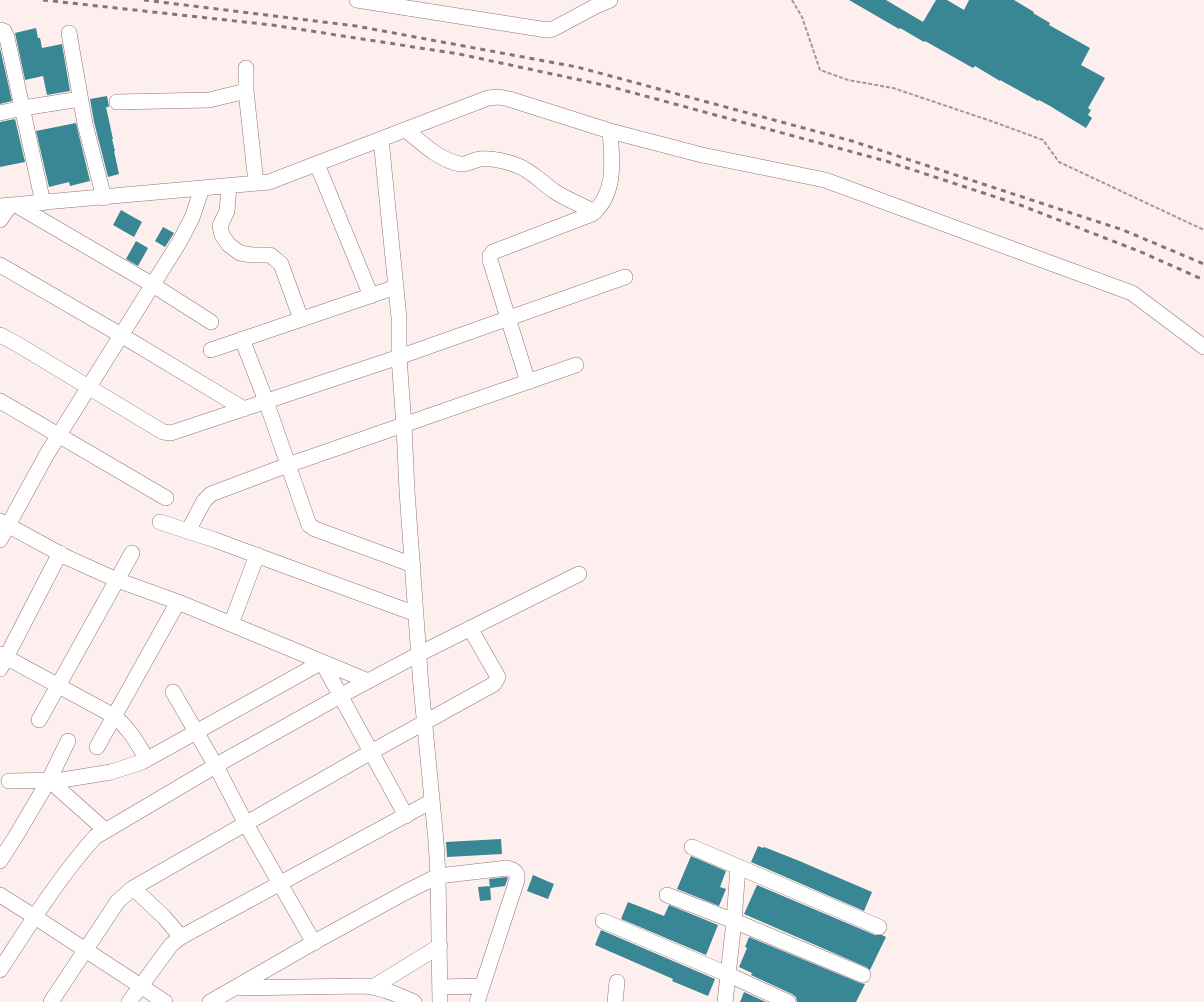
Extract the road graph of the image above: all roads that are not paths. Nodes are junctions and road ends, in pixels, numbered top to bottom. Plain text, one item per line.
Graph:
1 (357, 0) edge
2 (610, 0) edge
3 (0, 30) edge
4 (69, 33) dead end
5 (246, 68) dead end
6 (246, 91) junction
7 (80, 98) junction
8 (117, 102) dead end
9 (23, 108) junction
10 (0, 113) edge
11 (406, 130) junction
12 (610, 131) junction
13 (381, 139) junction
14 (317, 164) junction
15 (256, 183) junction
16 (229, 186) junction
17 (202, 188) junction
18 (104, 198) junction
19 (43, 203) junction
20 (9, 206) edge
21 (595, 212) junction
22 (0, 220) edge
23 (0, 265) edge
24 (625, 277) dead end
25 (153, 286) junction
26 (396, 287) junction
27 (371, 296) junction
28 (507, 318) junction
29 (301, 320) junction
30 (211, 322) dead end
31 (0, 335) edge
32 (121, 335) junction
33 (242, 340) junction
34 (1204, 347) edge
35 (211, 350) dead end
36 (398, 357) junction
37 (576, 365) dead end
38 (528, 382) junction
39 (89, 387) junction
40 (266, 401) junction
41 (0, 402) edge
42 (244, 409) junction
43 (404, 426) junction
44 (59, 436) junction
45 (288, 465) junction
46 (166, 498) dead end
47 (160, 522) dead end
48 (4, 523) edge
49 (188, 531) junction
50 (0, 540) edge
51 (60, 553) junction
52 (132, 553) dead end
53 (257, 555) junction
54 (413, 565) junction
55 (579, 574) dead end
56 (117, 580) junction
57 (178, 602) junction
58 (416, 614) junction
59 (231, 624) junction
60 (470, 628) junction
61 (419, 654) junction
62 (2, 660) edge
63 (322, 662) junction
64 (368, 681) junction
65 (58, 686) junction
66 (174, 692) dead end
67 (340, 696) junction
68 (114, 716) junction
69 (39, 720) dead end
70 (425, 722) junction
71 (196, 732) junction
72 (68, 741) dead end
73 (97, 747) dead end
74 (371, 752) junction
75 (147, 759) junction
76 (216, 766) junction
77 (49, 780) junction
78 (9, 781) dead end
79 (432, 801) junction
80 (406, 816) junction
81 (246, 824) junction
82 (106, 830) junction
83 (692, 847) dead end
84 (0, 861) edge
85 (738, 867) junction
86 (438, 876) junction
87 (279, 883) junction
88 (133, 888) junction
89 (0, 895) edge
90 (667, 895) dead end
91 (35, 917) junction
92 (603, 921) dead end
93 (734, 921) junction
94 (879, 927) dead end
95 (181, 937) junction
96 (314, 943) junction
97 (440, 946) junction
98 (85, 951) junction
99 (0, 970) edge
100 (727, 974) junction
101 (863, 975) dead end
102 (617, 982) dead end
103 (141, 986) junction
104 (482, 986) junction
105 (372, 987) junction
106 (235, 988) junction
107 (440, 995) edge
108 (51, 1002) edge
109 (130, 1002) edge
110 (165, 1002) edge
111 (210, 1002) edge
112 (414, 1002) edge
113 (477, 1002) edge
114 (615, 1002) edge
115 (725, 1002) edge
116 (788, 1002) edge

1 - 2 street
3 - 9 street
4 - 7 street
5 - 6 street
6 - 8 street
6 - 15 street
7 - 9 street
7 - 18 street
9 - 10 street
9 - 19 street
11 - 12 street
11 - 13 street
11 - 21 street
12 - 21 street
12 - 34 street
13 - 14 street
13 - 26 street
14 - 15 street
14 - 27 street
15 - 16 street
16 - 17 street
16 - 29 street
17 - 18 street
17 - 25 street
18 - 19 street
19 - 20 street
20 - 22 street
20 - 25 street
21 - 28 street
23 - 32 street
24 - 28 street
25 - 30 street
25 - 32 street
26 - 27 street
26 - 36 street
27 - 29 street
28 - 36 street
28 - 38 street
29 - 33 street
31 - 39 street
32 - 39 street
32 - 42 street
33 - 35 street
33 - 40 street
36 - 40 street
36 - 43 street
37 - 38 street
38 - 43 street
39 - 42 street
39 - 44 street
40 - 42 street
40 - 45 street
41 - 44 street
43 - 45 street
43 - 54 street
44 - 46 street
44 - 48 street
45 - 49 street
45 - 54 street
47 - 49 street
48 - 50 street
48 - 51 street
49 - 53 street
51 - 56 street
51 - 62 street
52 - 56 street
53 - 58 street
53 - 59 street
54 - 58 street
55 - 60 street
56 - 57 street
56 - 65 street
57 - 59 street
57 - 68 street
58 - 61 street
59 - 63 street
60 - 61 street
60 - 70 street
61 - 64 street
61 - 70 street
62 - 65 street
63 - 64 street
63 - 67 street
63 - 71 street
64 - 67 street
65 - 68 street
65 - 69 street
66 - 71 street
67 - 74 street
67 - 76 street
68 - 73 street
68 - 75 street
70 - 74 street
70 - 79 street
71 - 75 street
71 - 76 street
72 - 77 street
74 - 80 street
74 - 81 street
75 - 77 street
76 - 81 street
76 - 82 street
77 - 78 street
77 - 82 street
77 - 84 street
79 - 80 street
79 - 86 street
80 - 87 street
81 - 87 street
81 - 88 street
82 - 91 street
83 - 85 street
85 - 93 street
85 - 94 street
86 - 96 street
86 - 97 street
86 - 104 street
87 - 95 street
87 - 96 street
88 - 95 street
88 - 98 street
89 - 91 street
90 - 93 street
91 - 98 street
91 - 99 street
92 - 100 street
93 - 100 street
93 - 101 street
95 - 103 street
96 - 106 street
97 - 105 street
97 - 107 street
98 - 103 street
98 - 108 street
100 - 115 street
100 - 116 street
102 - 114 street
103 - 109 street
103 - 110 street
104 - 107 street
104 - 113 street
105 - 106 street
105 - 112 street
106 - 111 street

